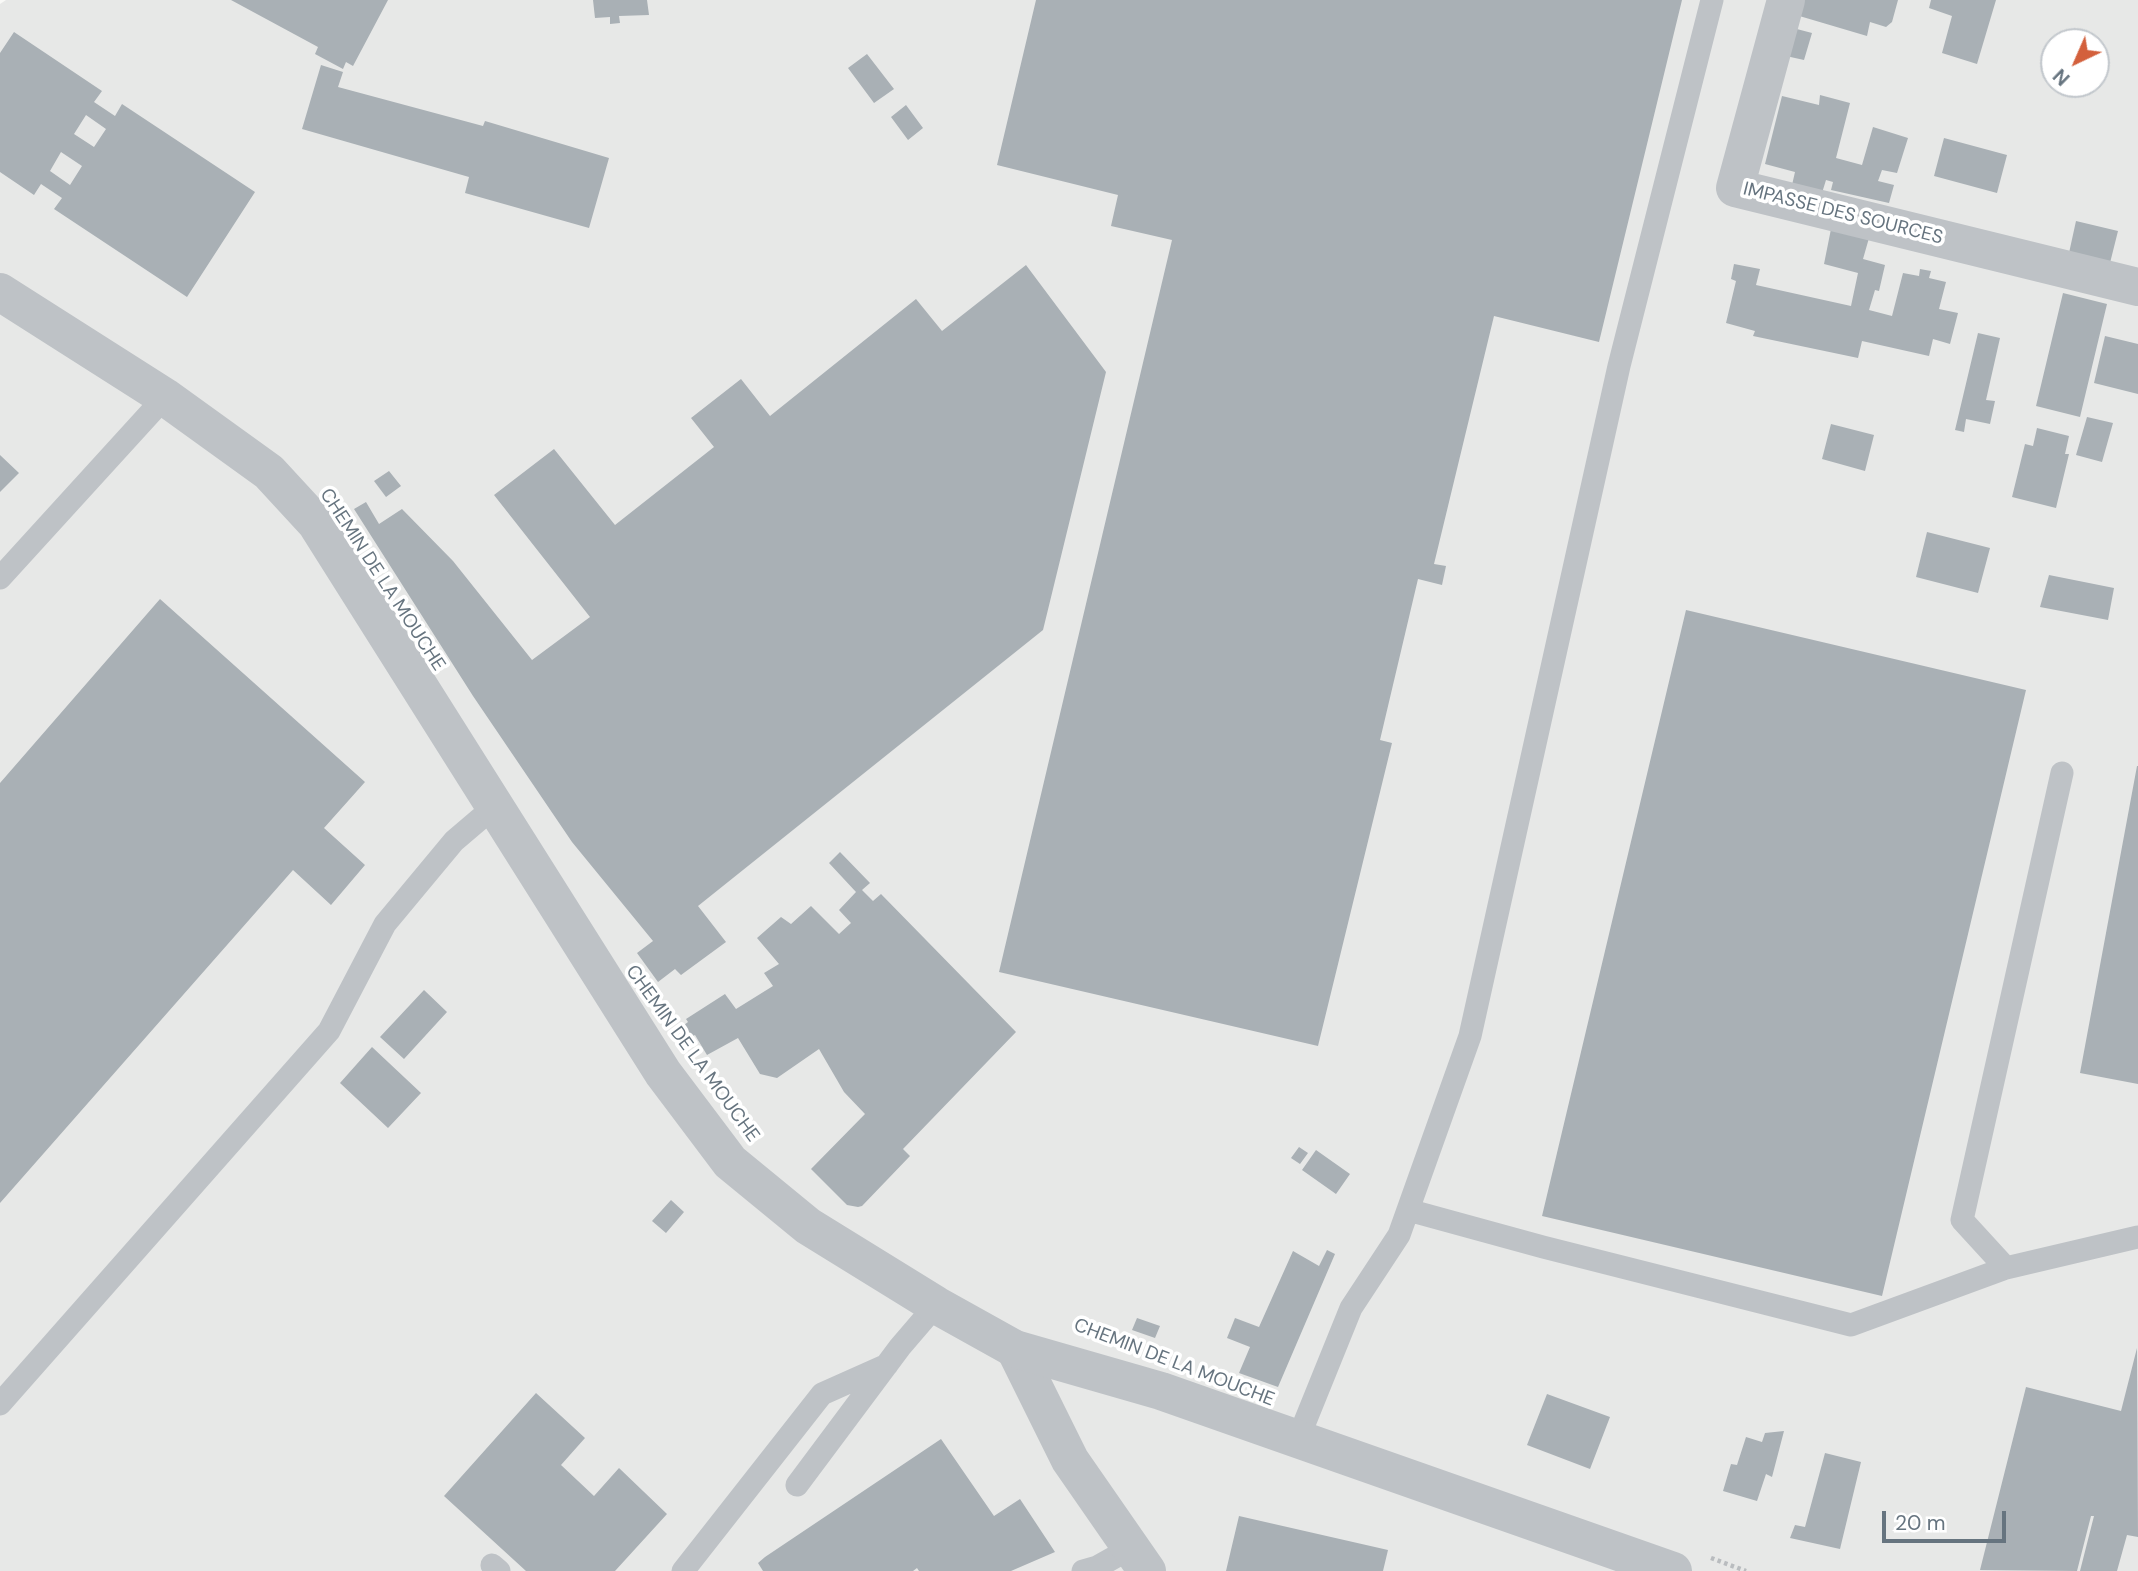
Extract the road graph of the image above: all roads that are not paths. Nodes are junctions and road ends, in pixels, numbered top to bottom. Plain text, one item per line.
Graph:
1 (1712, 0) edge
2 (1786, 0) edge
3 (2138, 287) edge
4 (0, 292) edge
5 (165, 397) junction
6 (0, 579) edge
7 (2062, 773) dead end
8 (496, 808) junction
9 (1408, 1210) junction
10 (2138, 1237) edge
11 (2006, 1268) junction
12 (936, 1305) junction
13 (1015, 1349) junction
14 (887, 1365) junction
15 (0, 1404) edge
16 (1298, 1439) junction
17 (797, 1485) dead end
18 (1139, 1560) edge
19 (1690, 1564) edge
20 (683, 1571) edge
21 (1083, 1571) edge

1 - 9 lane
2 - 3 street, IMPASSE DES SOURCES
4 - 5 street, CHEMIN DE LA MOUCHE
5 - 6 lane
5 - 8 street, CHEMIN DE LA MOUCHE
7 - 11 lane
8 - 12 street, CHEMIN DE LA MOUCHE
8 - 15 lane
9 - 11 lane
9 - 16 lane
10 - 11 lane
12 - 13 street, CHEMIN DE LA MOUCHE
12 - 14 lane
13 - 16 street, CHEMIN DE LA MOUCHE
13 - 18 street
14 - 17 lane
14 - 20 lane
16 - 19 street, CHEMIN DE LA MOUCHE
18 - 21 lane

